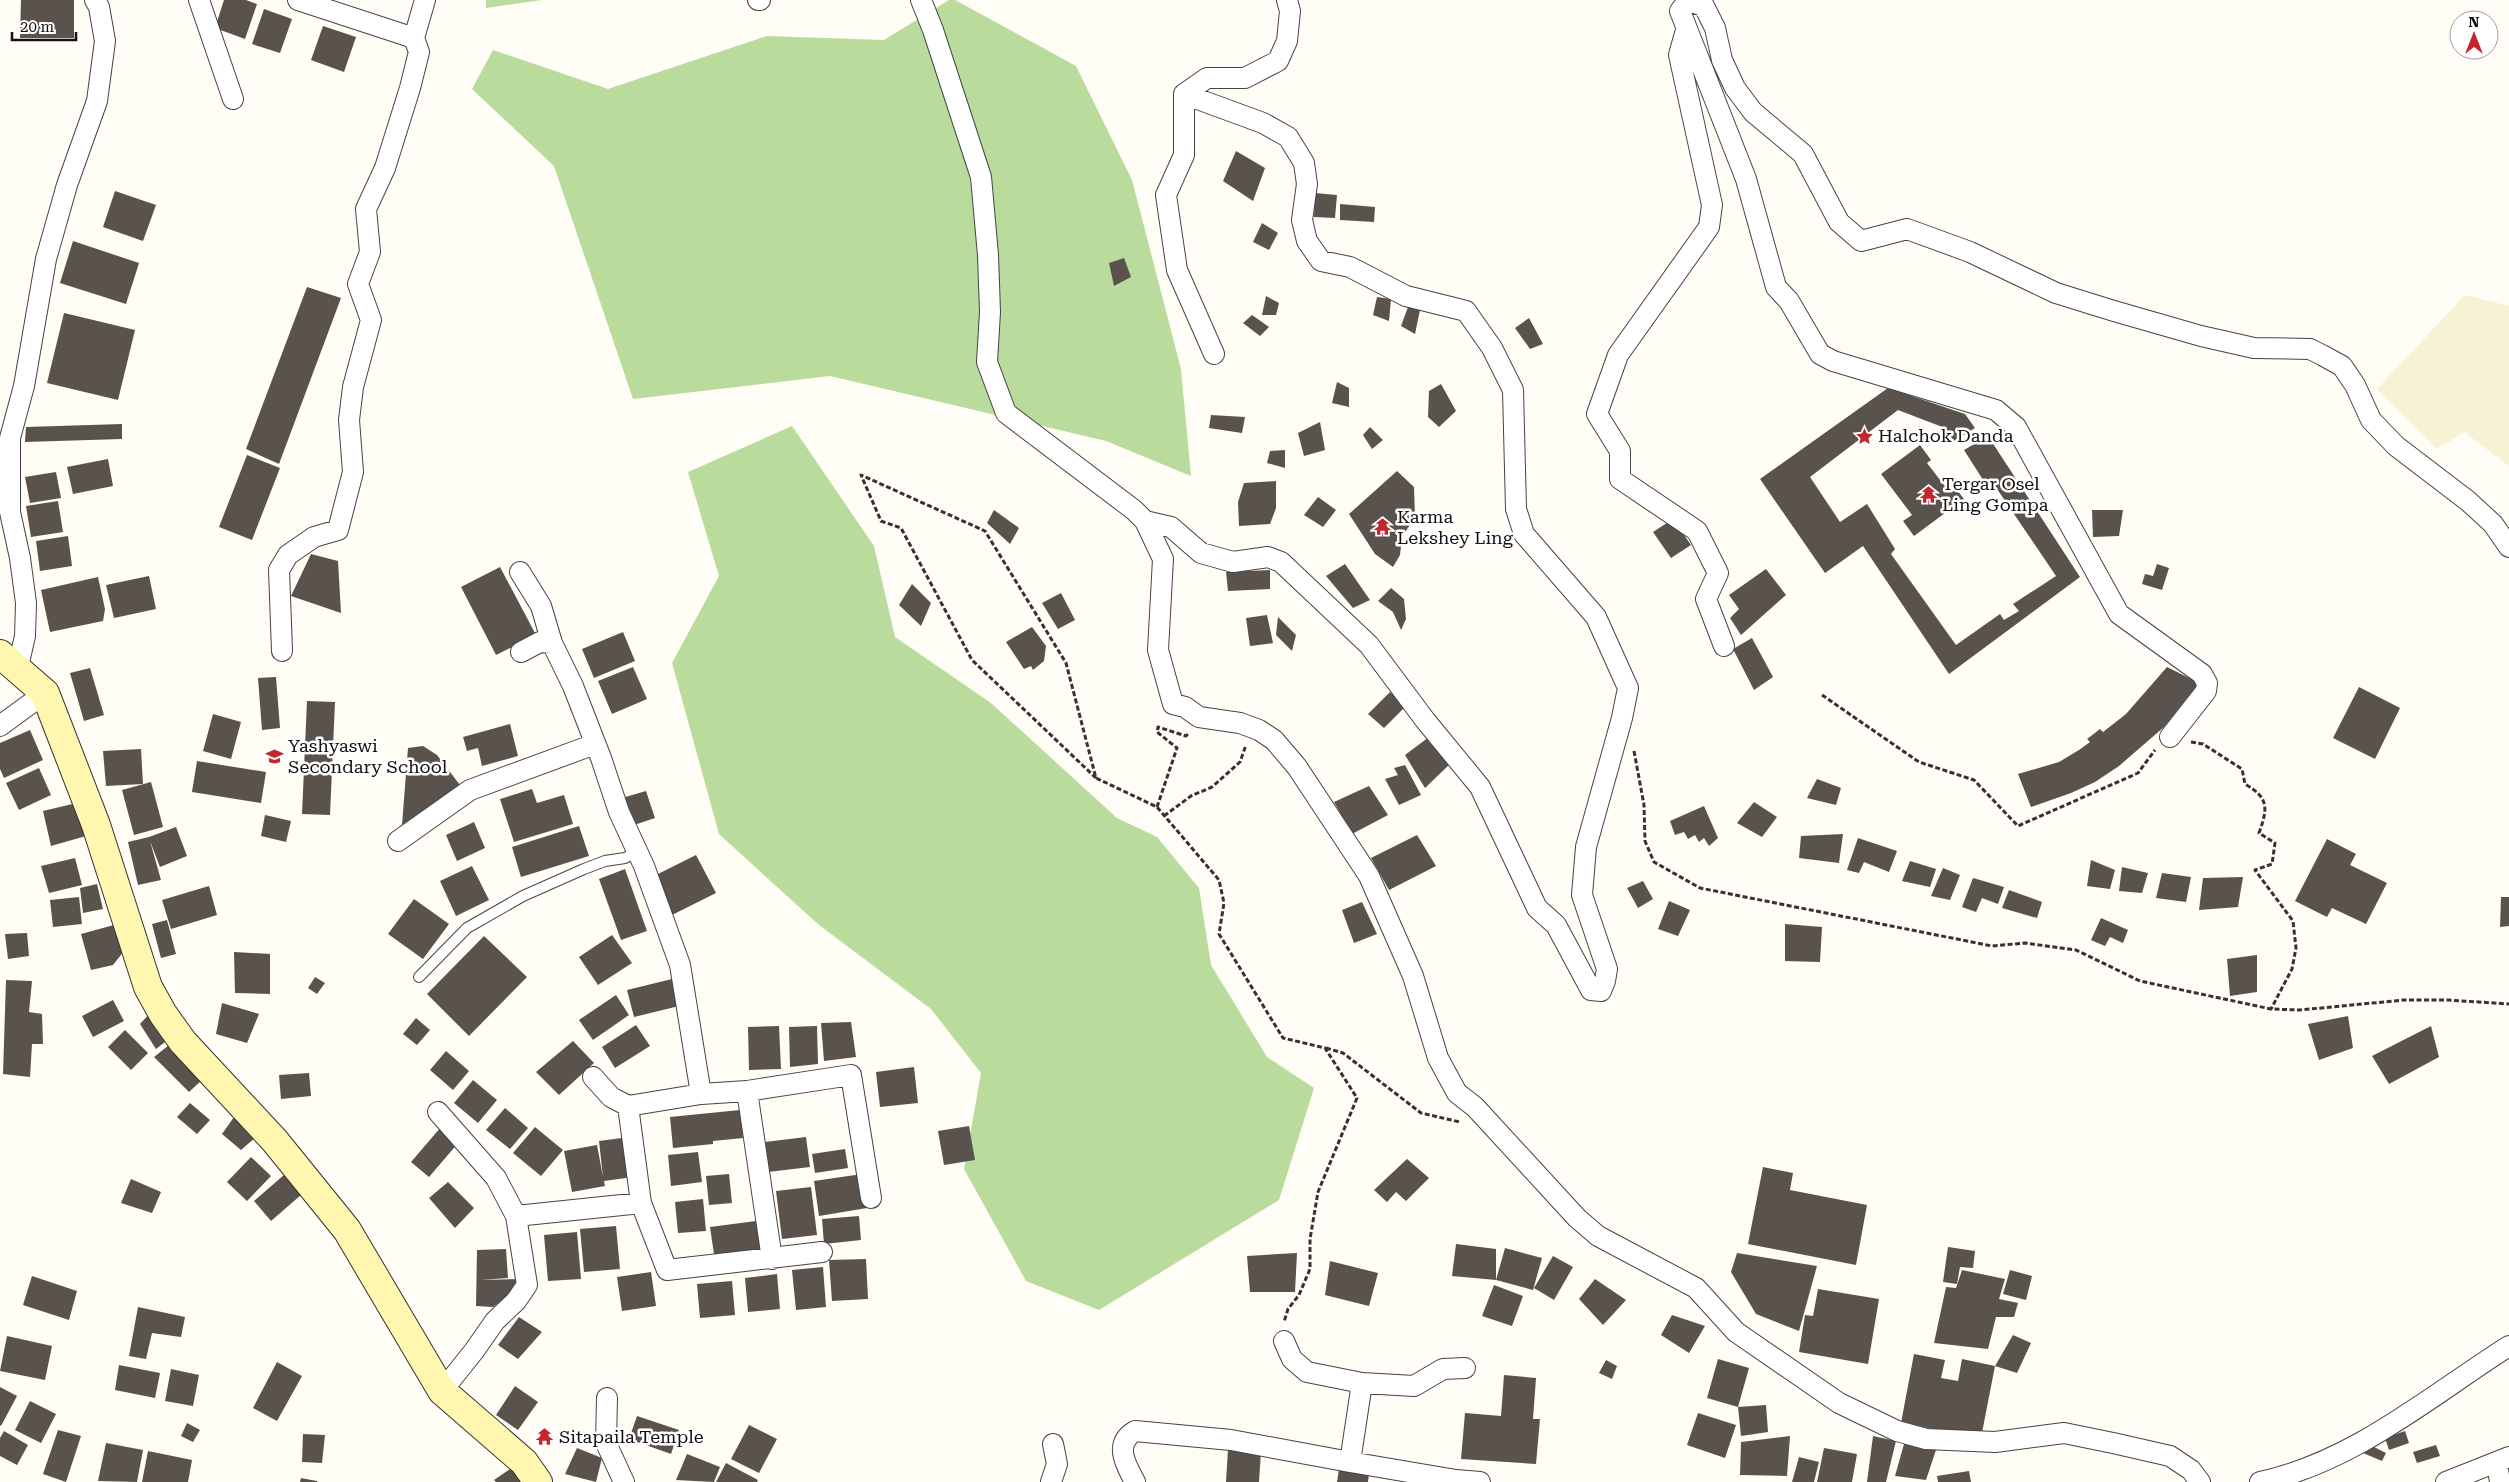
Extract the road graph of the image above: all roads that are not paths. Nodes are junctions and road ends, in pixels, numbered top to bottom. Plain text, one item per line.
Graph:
1 (95, 0) edge
2 (199, 0) edge
3 (298, 0) edge
4 (425, 0) edge
5 (921, 0) edge
6 (1286, 0) edge
7 (1686, 30) junction
8 (414, 38) junction
9 (1184, 94) junction
10 (233, 99) dead end
11 (1214, 354) dead end
12 (1145, 521) junction
13 (2509, 548) edge
14 (520, 572) dead end
15 (552, 643) junction
16 (1724, 646) dead end
17 (282, 651) dead end
18 (521, 652) dead end
19 (8, 662) edge
20 (45, 693) junction
21 (0, 726) edge
22 (2170, 737) road end
23 (595, 744) junction
24 (398, 841) dead end
25 (644, 866) junction
26 (419, 976) dead end
27 (593, 1076) dead end
28 (747, 1091) junction
29 (701, 1094) junction
30 (628, 1106) junction
31 (438, 1112) dead end
32 (870, 1198) dead end
33 (641, 1203) junction
34 (516, 1216) junction
35 (822, 1252) dead end
36 (772, 1258) junction
37 (1284, 1340) road end
38 (2509, 1346) edge
39 (1465, 1368) dead end
40 (1362, 1383) junction
41 (442, 1390) junction
42 (607, 1398) dead end
43 (1053, 1444) dead end
44 (1350, 1462) junction
45 (2502, 1467) edge
46 (538, 1482) edge
47 (624, 1482) edge
48 (1051, 1482) edge
49 (1135, 1482) edge
50 (1480, 1482) edge
51 (2200, 1482) edge
52 (2260, 1482) edge
53 (2446, 1482) edge

1 - 19 street
2 - 10 street
3 - 8 street
4 - 8 street
5 - 12 street
6 - 9 street
7 - 13 street
7 - 16 street
7 - 22 street
8 - 17 street
9 - 11 street
9 - 12 street
12 - 51 street
14 - 15 street
15 - 18 street
15 - 23 street
19 - 20 main road
20 - 21 street
20 - 41 main road
23 - 24 street
23 - 25 street
25 - 26 lane
25 - 29 street
27 - 30 street
28 - 29 street
28 - 32 street
28 - 36 street
29 - 30 street
30 - 33 street
31 - 34 street
33 - 34 street
33 - 36 street
34 - 41 street
35 - 36 street
37 - 40 street
38 - 52 street
39 - 40 street
40 - 44 street
41 - 46 main road
42 - 47 street
43 - 48 street
44 - 49 street
44 - 50 street
45 - 53 street

